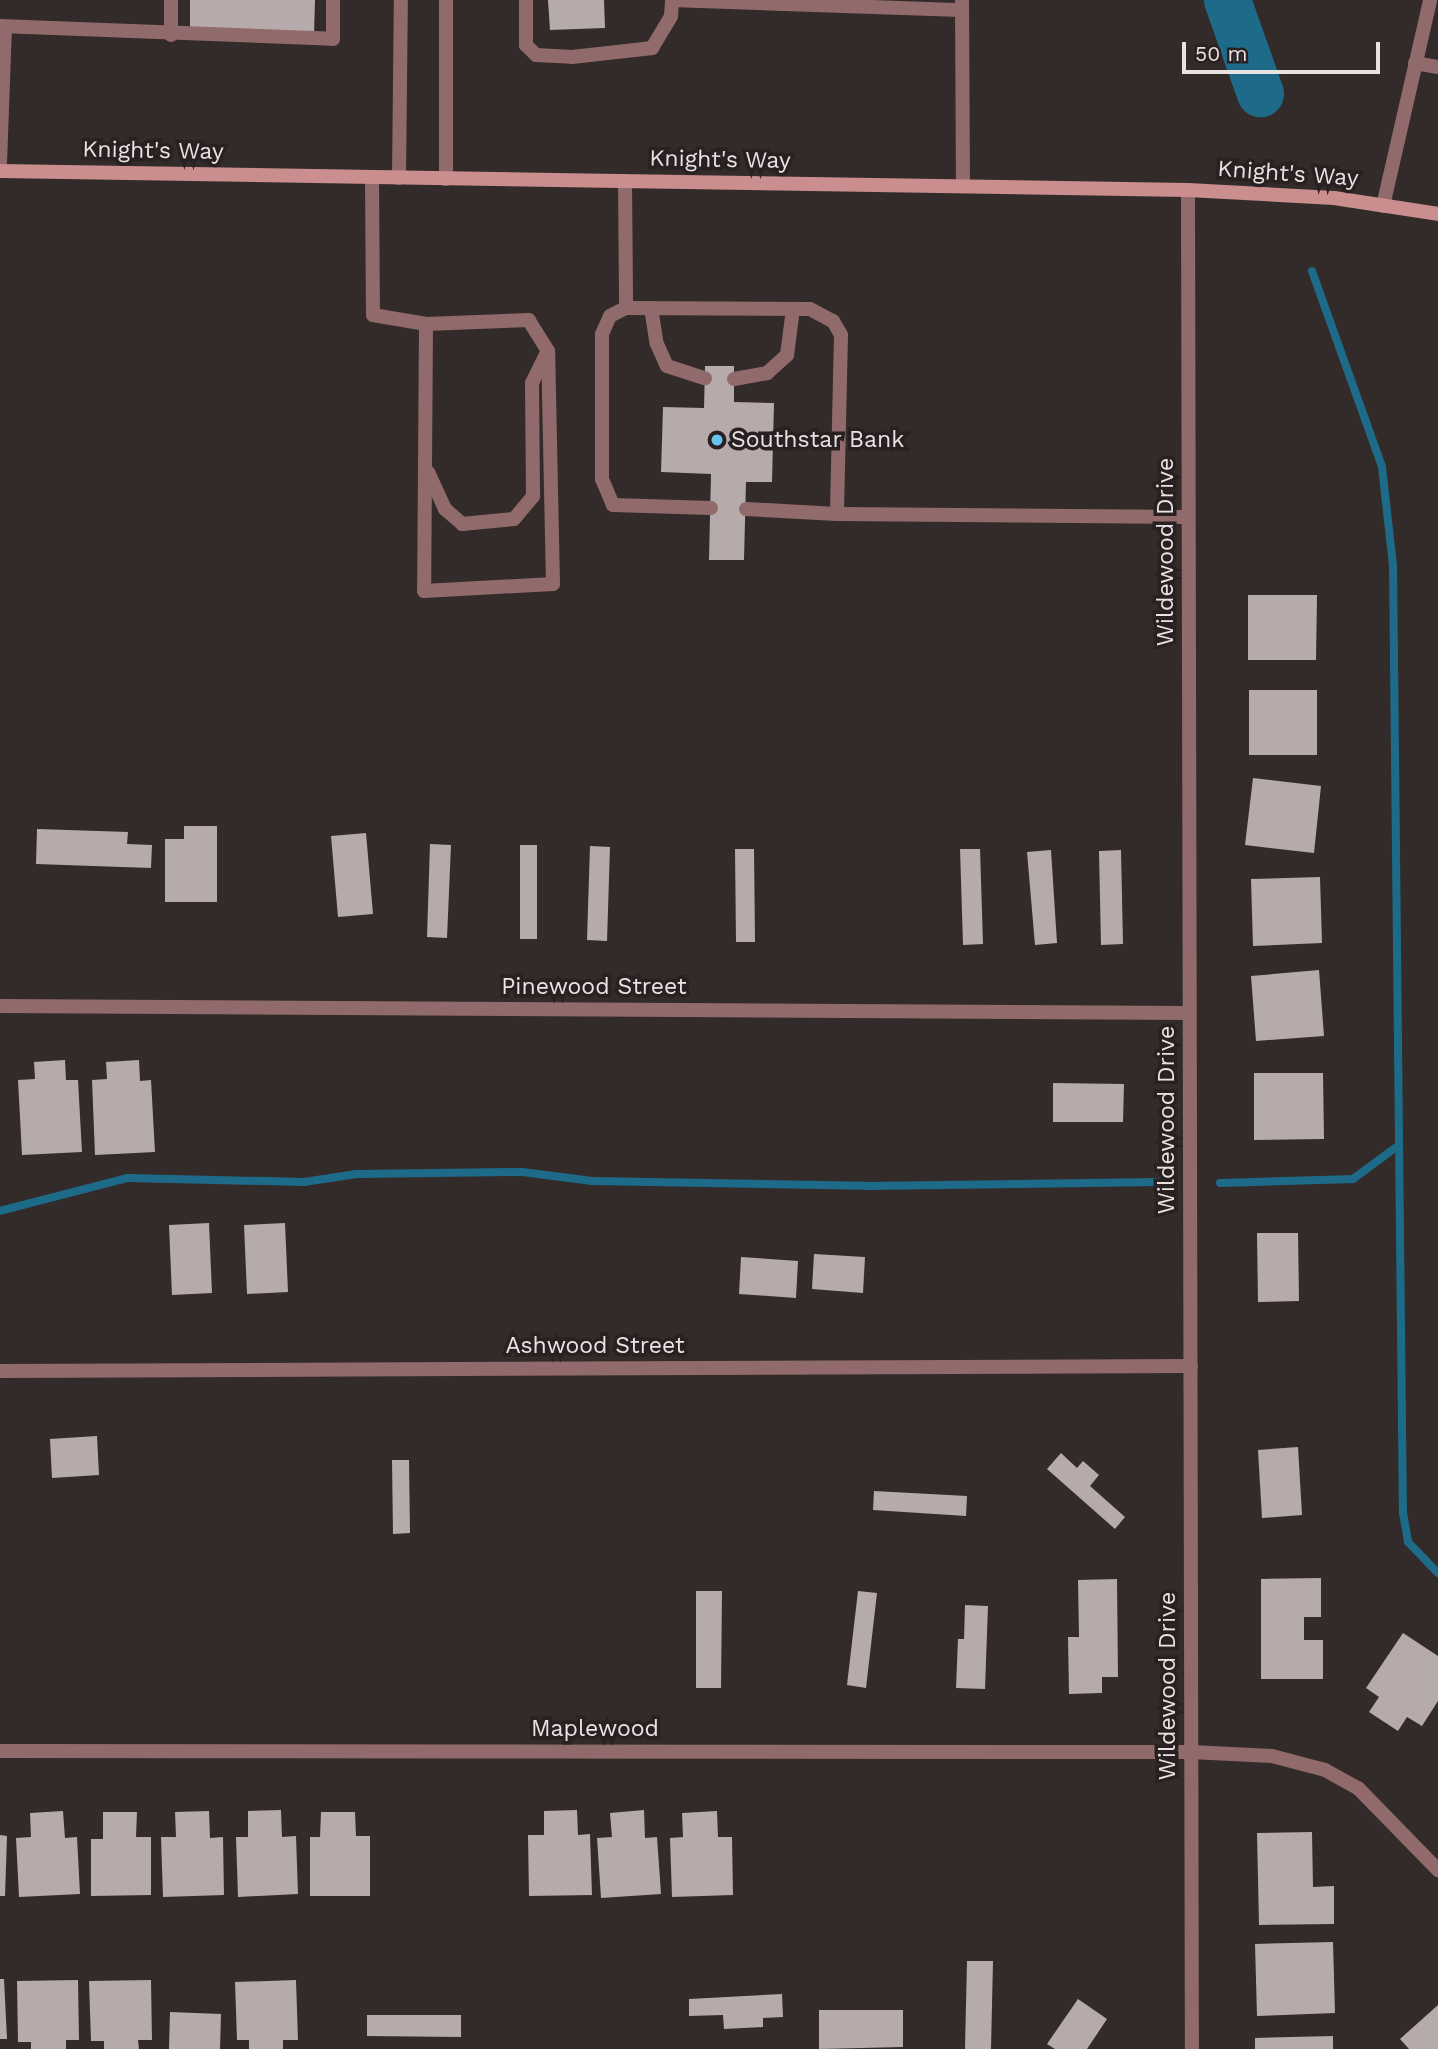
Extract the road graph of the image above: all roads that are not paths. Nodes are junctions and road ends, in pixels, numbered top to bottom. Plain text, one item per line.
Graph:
1 (171, 0) edge
2 (333, 0) edge
3 (401, 0) edge
4 (446, 0) edge
5 (526, 0) edge
6 (1430, 0) edge
7 (672, 1) edge
8 (962, 5) edge
9 (3, 27) edge
10 (172, 35) junction
11 (1415, 63) junction
12 (1438, 67) edge
13 (0, 163) edge
14 (0, 171) edge
15 (372, 177) junction
16 (400, 178) junction
17 (446, 179) junction
18 (625, 181) junction
19 (963, 186) junction
20 (1188, 190) junction
21 (1383, 205) junction
22 (1438, 214) edge
23 (626, 308) junction
24 (651, 308) junction
25 (793, 309) junction
26 (426, 324) junction
27 (548, 351) junction
28 (705, 378) dead end
29 (734, 379) dead end
30 (426, 468) junction
31 (711, 508) dead end
32 (746, 509) dead end
33 (837, 513) junction
34 (1188, 517) junction
35 (0, 1006) edge
36 (1189, 1013) junction
37 (1191, 1366) junction
38 (0, 1371) edge
39 (0, 1751) edge
40 (1191, 1752) junction
41 (1438, 1870) edge
42 (1192, 2049) edge

1 - 10 street
2 - 10 street
3 - 16 street
4 - 17 street
5 - 7 street
6 - 11 street
7 - 8 street
8 - 19 street
9 - 10 street
9 - 13 street
11 - 12 street
11 - 21 street
14 - 15 main road, Knight's Way
15 - 16 main road, Knight's Way
15 - 26 street
16 - 17 main road, Knight's Way
17 - 18 main road, Knight's Way
18 - 19 main road, Knight's Way
18 - 23 street
19 - 20 main road, Knight's Way
20 - 21 main road, Knight's Way
20 - 34 street, Wildewood Drive
21 - 22 main road, Knight's Way
23 - 24 street
23 - 31 street
24 - 25 street
24 - 28 street
25 - 29 street
25 - 33 street
26 - 27 street
26 - 30 street
27 - 30 street
27 - 30 street
32 - 33 street
33 - 34 street
34 - 36 street, Wildewood Drive
35 - 36 street, Pinewood Street
36 - 37 street, Wildewood Drive
37 - 38 street, Ashwood Street
37 - 40 street, Wildewood Drive
39 - 40 street, Maplewood
40 - 41 street, Maplewood
40 - 42 street, Wildewood Drive

